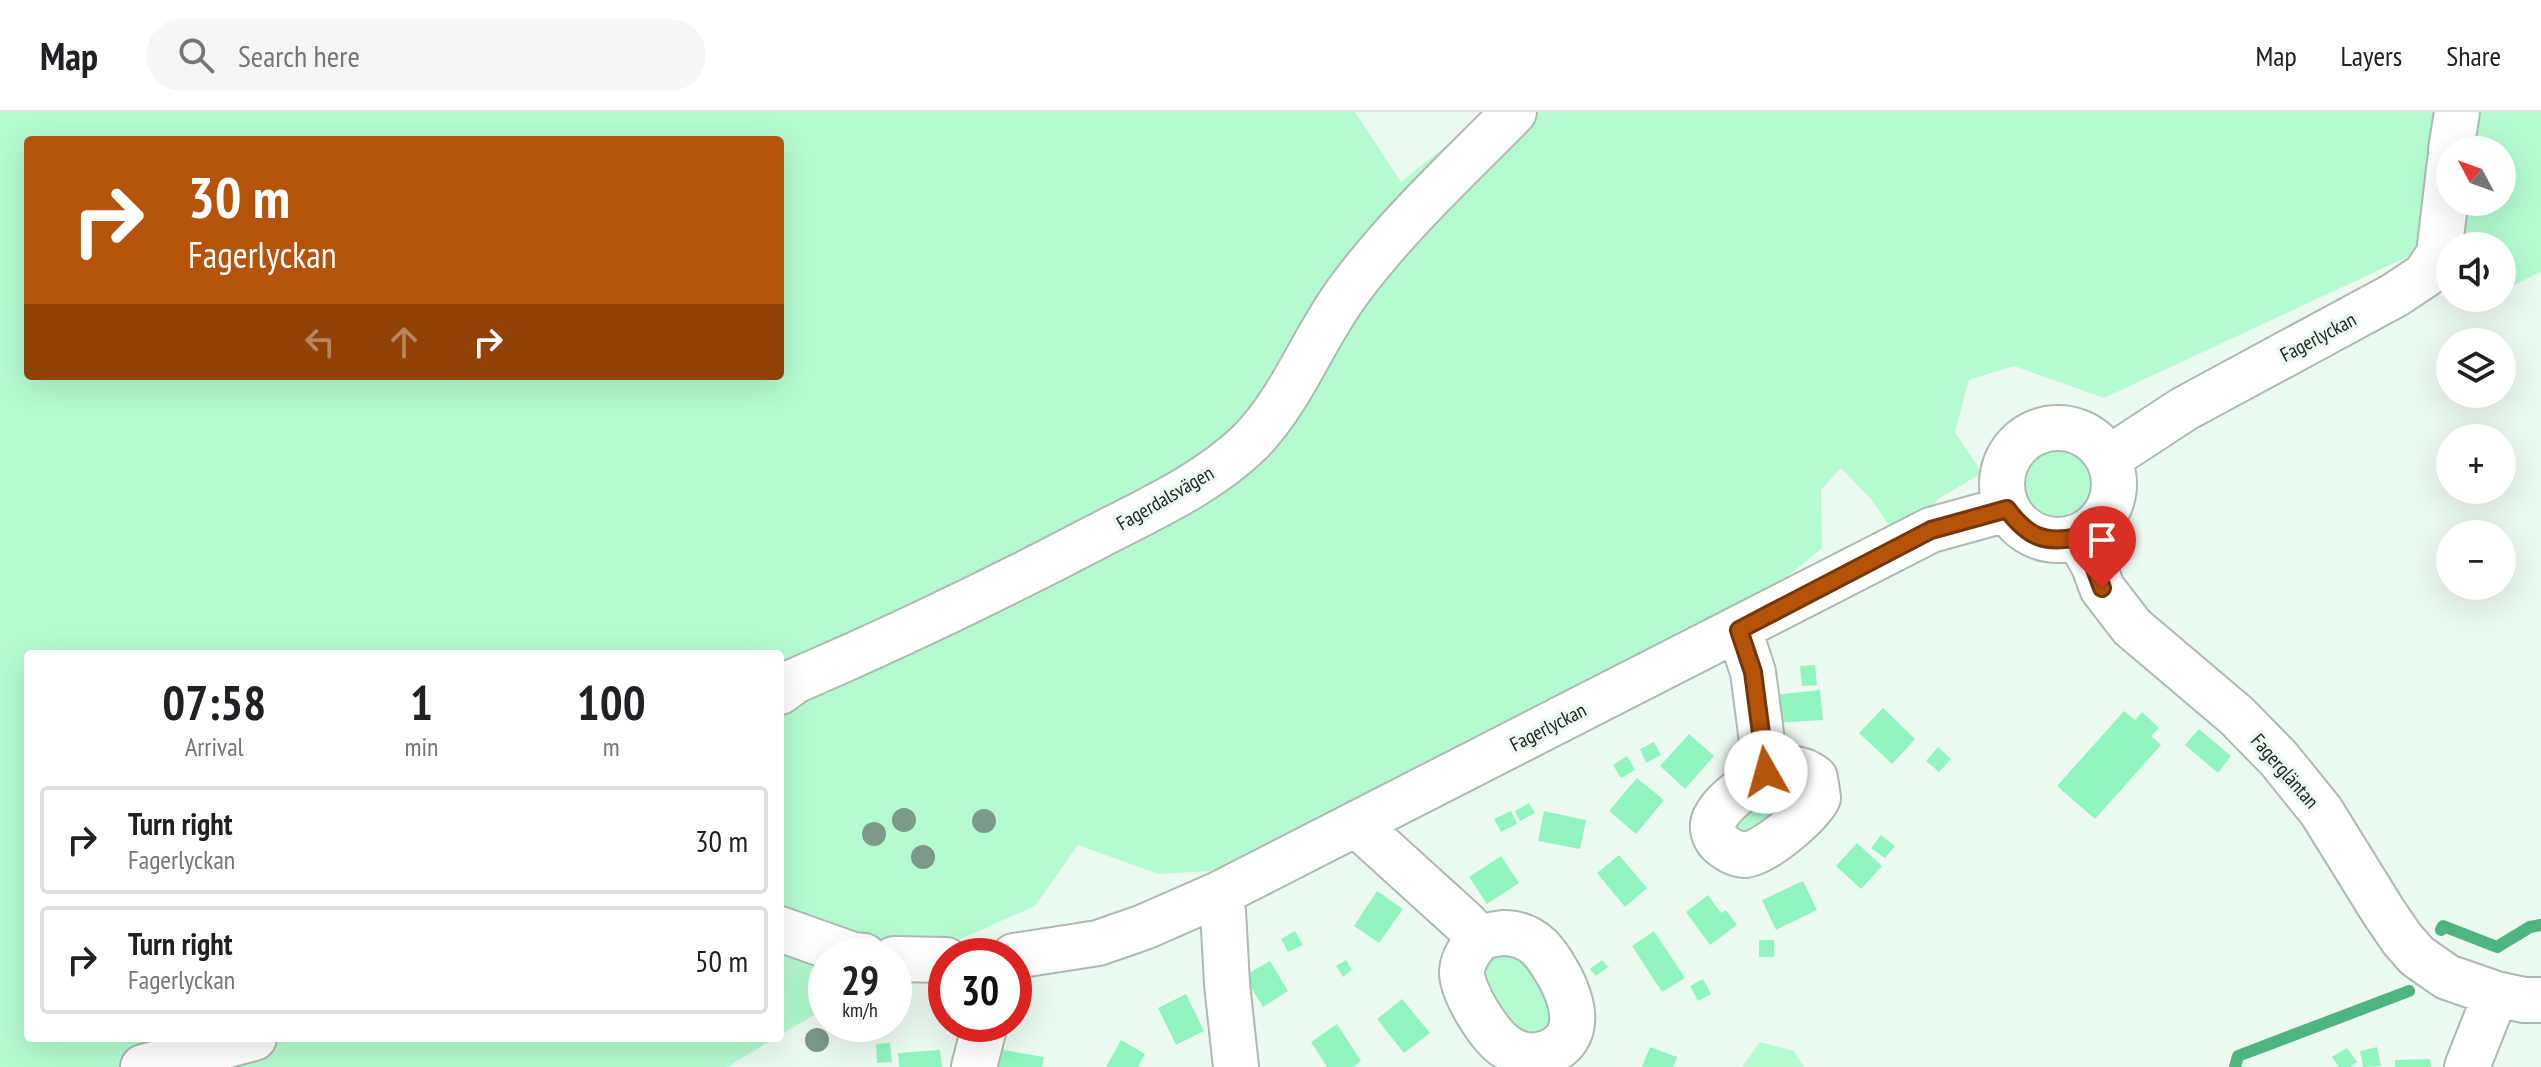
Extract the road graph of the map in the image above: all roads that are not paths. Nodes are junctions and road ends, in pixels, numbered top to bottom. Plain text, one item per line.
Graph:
1 (1514, 112) edge
2 (2457, 112) edge
3 (2453, 136) edge
4 (2443, 216) edge
5 (2109, 458) junction
6 (2007, 509) junction
7 (2078, 537) junction
8 (1739, 630) junction
9 (784, 689) edge
10 (1766, 772) dead end
11 (1357, 825) junction
12 (1217, 895) junction
13 (784, 930) edge
14 (808, 939) edge
15 (1479, 939) dead end
16 (1032, 953) edge
17 (2496, 994) junction
18 (2541, 1000) edge
19 (239, 1042) edge
20 (980, 1042) edge
21 (143, 1067) edge
22 (974, 1067) edge
23 (1236, 1067) edge
24 (2467, 1067) edge

1 - 9 street, Fagerdalsvägen
2 - 3 street
4 - 5 street, Fagerlyckan
5 - 6 street
5 - 7 street
6 - 7 street
6 - 8 street, Fagerlyckan
7 - 17 street, Fagergläntan
8 - 10 street
8 - 11 street, Fagerlyckan
11 - 12 street, Fagerlyckan
11 - 15 street
12 - 16 street, Fagerlyckan
12 - 23 street
13 - 14 street
17 - 18 street, Fagergläntan
17 - 24 street
19 - 21 street
20 - 22 street

